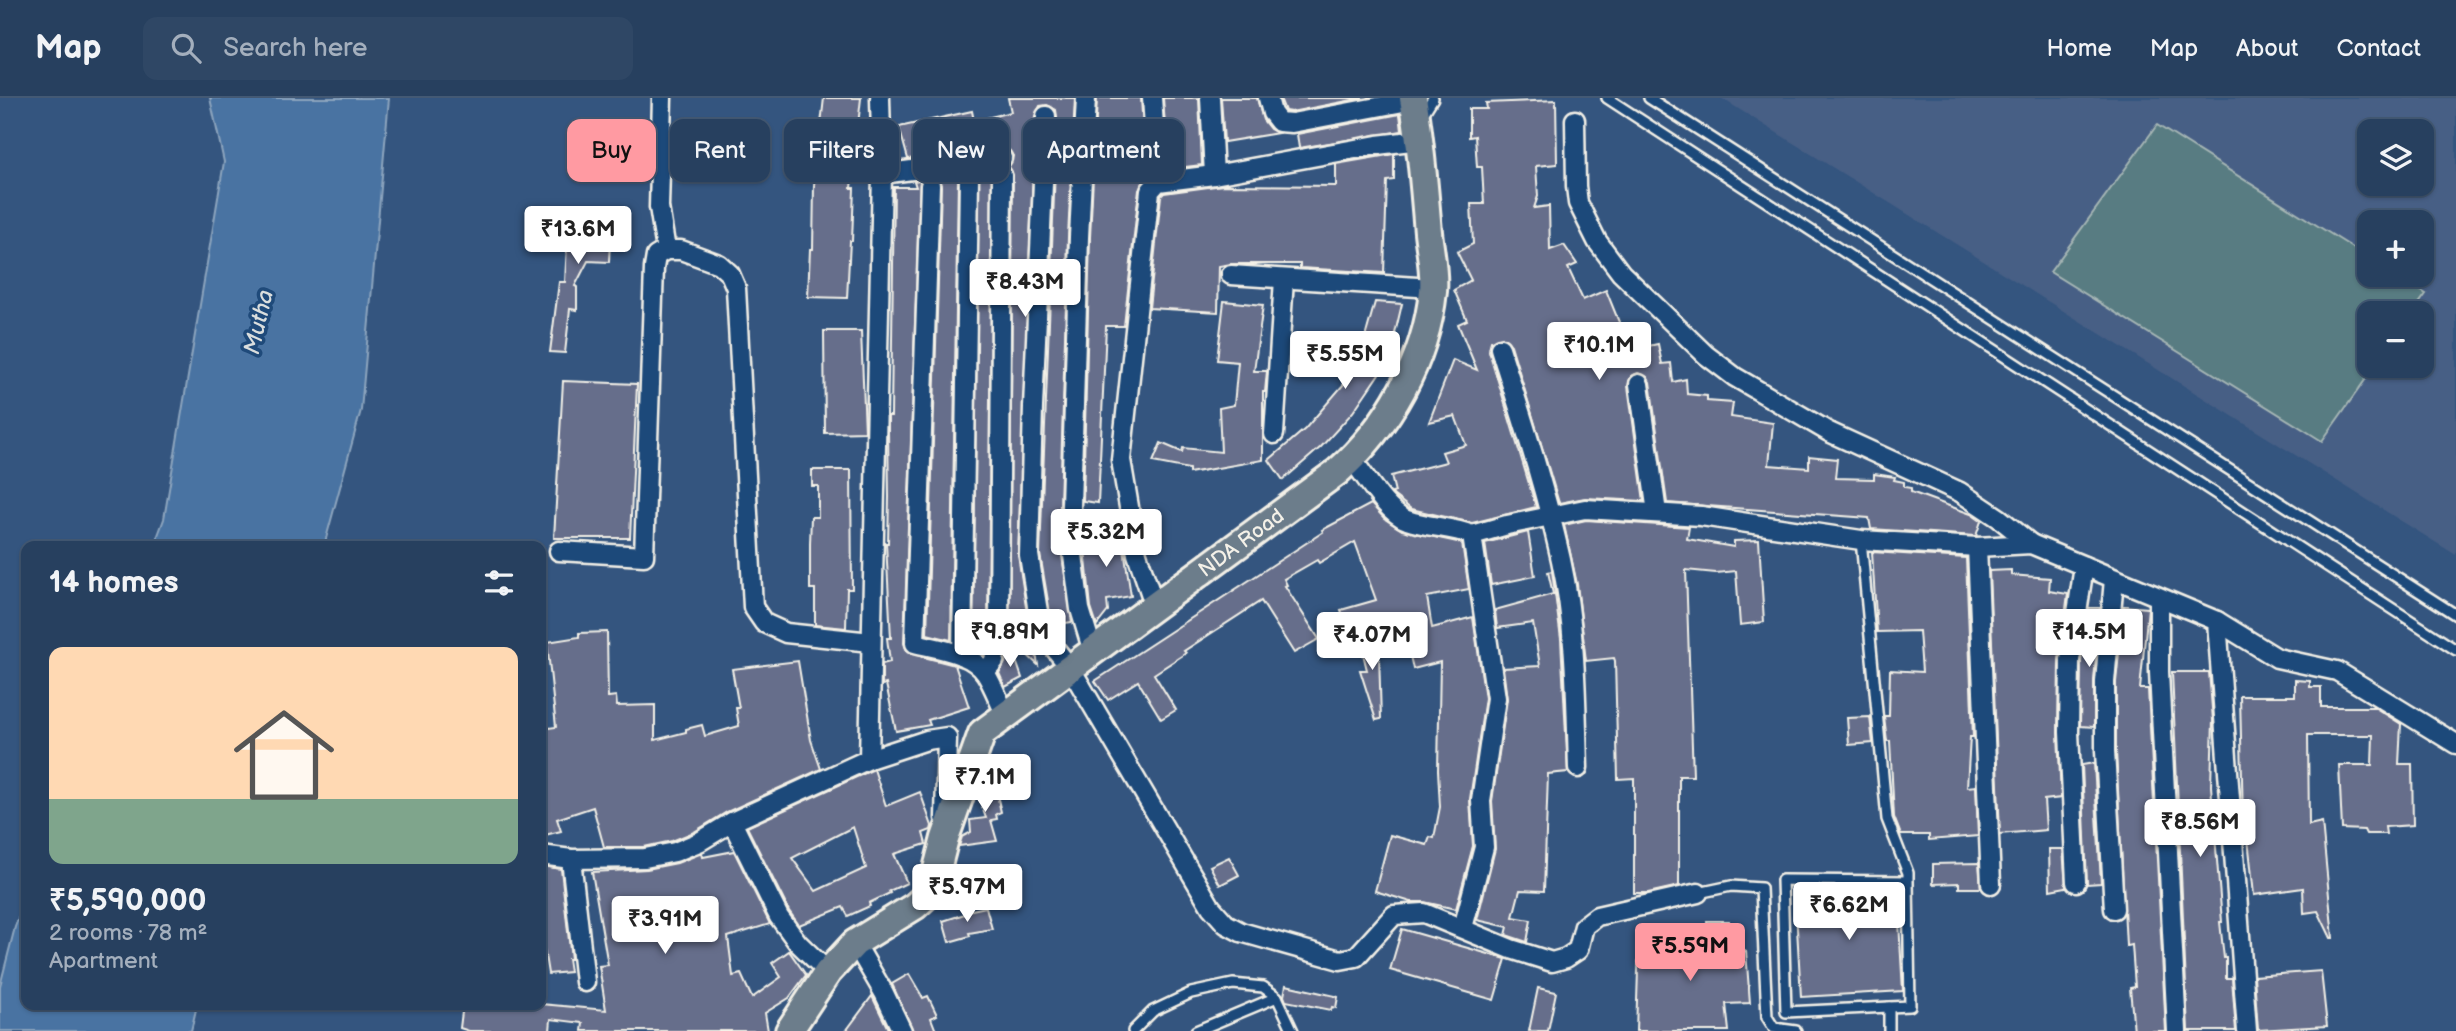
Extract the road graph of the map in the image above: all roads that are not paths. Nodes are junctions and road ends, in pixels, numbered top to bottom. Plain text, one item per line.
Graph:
1 (662, 98) edge
2 (880, 98) edge
3 (1086, 98) edge
4 (1152, 98) edge
5 (1210, 98) edge
6 (1268, 98) edge
7 (1607, 98) edge
8 (1649, 98) edge
9 (1419, 112) edge
10 (1046, 116) dead end
11 (881, 119) edge
12 (1575, 120) dead end
13 (899, 173) edge
14 (1214, 175) junction
15 (882, 182) edge
16 (969, 182) edge
17 (1158, 183) junction
18 (930, 185) dead end
19 (666, 250) junction
20 (1231, 275) dead end
21 (1284, 279) junction
22 (1433, 288) junction
23 (1500, 348) dead end
24 (1639, 384) dead end
25 (1274, 434) dead end
26 (1352, 459) junction
27 (1657, 513) junction
28 (1549, 516) junction
29 (1472, 535) junction
30 (1861, 540) junction
31 (2031, 544) junction
32 (1977, 547) junction
33 (559, 551) dead end
34 (2084, 566) junction
35 (2114, 579) junction
36 (2159, 598) junction
37 (1155, 607) junction
38 (2456, 615) edge
39 (2217, 621) junction
40 (870, 642) junction
41 (2456, 650) edge
42 (1093, 652) junction
43 (962, 656) junction
44 (1071, 669) junction
45 (985, 672) junction
46 (1006, 715) junction
47 (2456, 744) edge
48 (869, 759) junction
49 (1578, 768) dead end
50 (732, 822) junction
51 (945, 838) junction
52 (546, 856) edge
53 (571, 859) junction
54 (1908, 881) junction
55 (2076, 882) dead end
56 (1991, 884) dead end
57 (1698, 893) joint
58 (2114, 909) dead end
59 (1463, 928) junction
60 (855, 943) junction
61 (828, 972) junction
62 (584, 982) dead end
63 (1277, 997) junction
64 (1889, 1007) junction
65 (789, 1031) edge
66 (902, 1031) edge
67 (1133, 1031) edge
68 (1196, 1031) edge
69 (1293, 1031) edge
70 (1796, 1031) edge
71 (1889, 1031) edge
72 (2177, 1031) edge
73 (2246, 1031) edge

1 - 19 street
2 - 11 street
3 - 42 street
4 - 17 street
5 - 14 street
6 - 9 street
7 - 41 lane
8 - 38 lane
9 - 14 street
9 - 22 main road, NDA Road
10 - 44 street
12 - 31 street
13 - 45 street
14 - 17 street
15 - 40 street
16 - 43 street
17 - 37 street
18 - 43 street
19 - 33 street
19 - 40 street
20 - 21 street
21 - 22 street
21 - 25 street
22 - 26 main road, NDA Road
23 - 28 street
24 - 27 street
26 - 29 street
26 - 37 main road, NDA Road
27 - 28 street
27 - 30 street
28 - 29 street
28 - 49 street
29 - 59 street
30 - 32 street
30 - 54 lane
31 - 32 street
31 - 34 street
32 - 56 street
34 - 35 street
34 - 55 street
35 - 36 street
35 - 58 street
36 - 39 street
36 - 72 street
37 - 42 main road, NDA Road
39 - 47 street
39 - 73 street
40 - 48 street
42 - 44 main road, NDA Road
43 - 45 street
44 - 46 main road, NDA Road
44 - 59 street
45 - 46 street
46 - 51 main road, NDA Road
48 - 50 street
48 - 51 street
50 - 53 street
50 - 61 street
51 - 60 main road, NDA Road
52 - 53 street
53 - 62 street
54 - 64 lane
54 - 64 lane
57 - 59 street
57 - 70 lane
60 - 61 main road, NDA Road
60 - 66 street
61 - 65 main road, NDA Road
63 - 67 lane
63 - 68 lane
63 - 69 lane
64 - 71 lane

